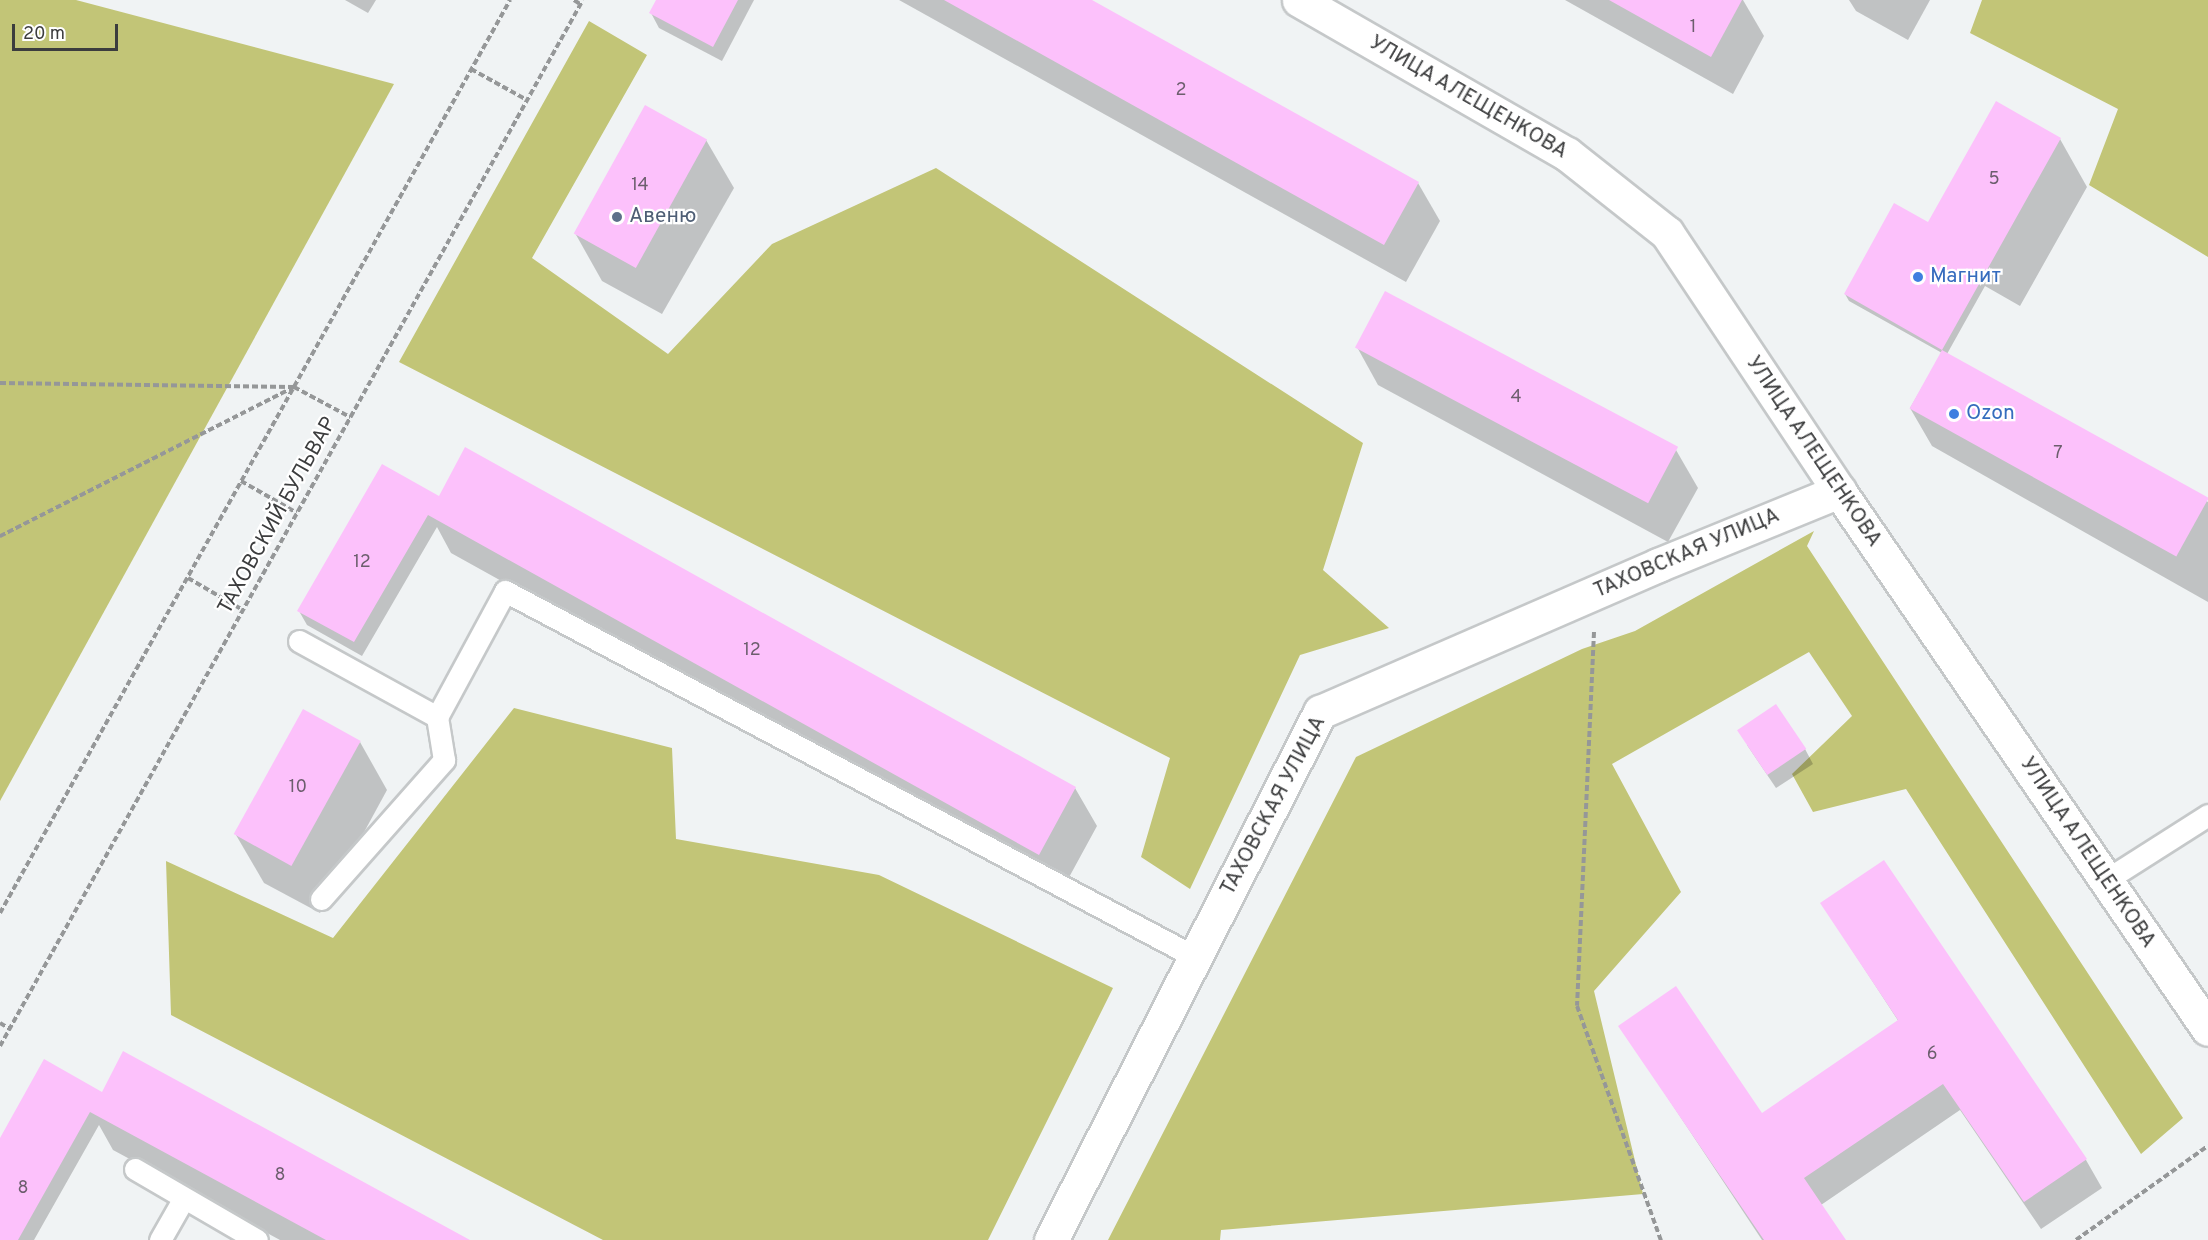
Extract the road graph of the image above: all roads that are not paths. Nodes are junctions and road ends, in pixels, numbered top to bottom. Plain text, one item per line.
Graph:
1 (1299, 0) edge
2 (1839, 491) junction
3 (299, 641) dead end
4 (437, 717) junction
5 (2208, 815) edge
6 (2106, 880) junction
7 (321, 899) dead end
8 (1195, 957) junction
9 (2208, 1029) edge
10 (135, 1169) dead end
11 (184, 1198) junction
12 (160, 1240) edge
13 (257, 1240) edge
14 (1051, 1240) edge

1 - 2 street, УЛИЦА АЛЕЩЕНКОВА
2 - 6 street, УЛИЦА АЛЕЩЕНКОВА
2 - 8 street, ТАХОВСКАЯ УЛИЦА
3 - 4 lane
4 - 7 lane
4 - 8 lane
5 - 6 lane
6 - 9 street, УЛИЦА АЛЕЩЕНКОВА
8 - 14 street, ТАХОВСКАЯ УЛИЦА
10 - 11 lane
11 - 12 lane
11 - 13 lane

